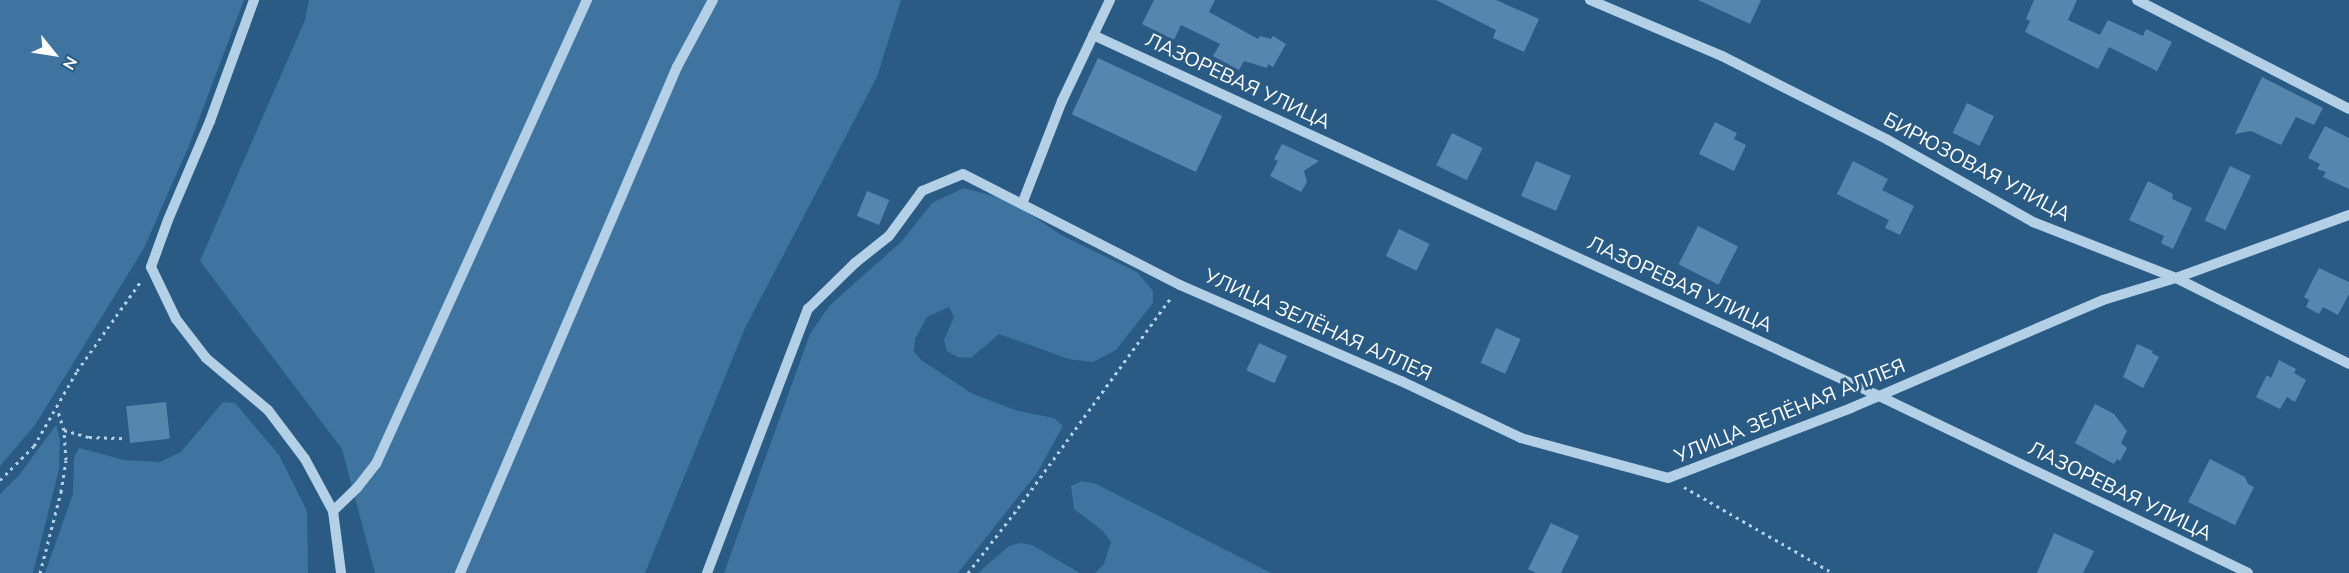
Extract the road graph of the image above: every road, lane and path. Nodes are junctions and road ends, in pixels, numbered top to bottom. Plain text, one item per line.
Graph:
1 (254, 0) edge
2 (587, 0) edge
3 (713, 0) edge
4 (1110, 0) edge
5 (1590, 0) edge
6 (2137, 0) edge
7 (1093, 34) junction
8 (2349, 109) edge
9 (1022, 204) junction
10 (2349, 215) edge
11 (151, 267) junction
12 (2176, 278) junction
13 (1180, 285) junction
14 (2349, 364) edge
15 (1879, 396) junction
16 (57, 409) junction
17 (64, 430) junction
18 (124, 438) dead end
19 (1668, 478) junction
20 (0, 480) edge
21 (333, 511) junction
22 (40, 573) edge
23 (341, 573) edge
24 (460, 573) edge
25 (707, 573) edge
26 (968, 573) edge
27 (1833, 573) edge
28 (2248, 573) edge

1 - 11 street
2 - 21 street
3 - 24 street
4 - 7 street
5 - 12 street, БИРЮЗОВАЯ УЛИЦА
6 - 8 street
7 - 9 street
7 - 15 street, ЛАЗОРЕВАЯ УЛИЦА
9 - 13 street, УЛИЦА ЗЕЛЁНАЯ АЛЛЕЯ
9 - 25 street, УЛИЦА ЗЕЛЁНАЯ АЛЛЕЯ
10 - 12 street, УЛИЦА ЗЕЛЁНАЯ АЛЛЕЯ
11 - 16 path
11 - 21 street
12 - 14 street, БИРЮЗОВАЯ УЛИЦА
12 - 15 street, УЛИЦА ЗЕЛЁНАЯ АЛЛЕЯ
13 - 19 street, УЛИЦА ЗЕЛЁНАЯ АЛЛЕЯ
13 - 26 path
15 - 19 street, УЛИЦА ЗЕЛЁНАЯ АЛЛЕЯ
15 - 28 street, ЛАЗОРЕВАЯ УЛИЦА
16 - 17 path
16 - 20 path
17 - 18 path
17 - 22 path
19 - 27 path
21 - 23 street

